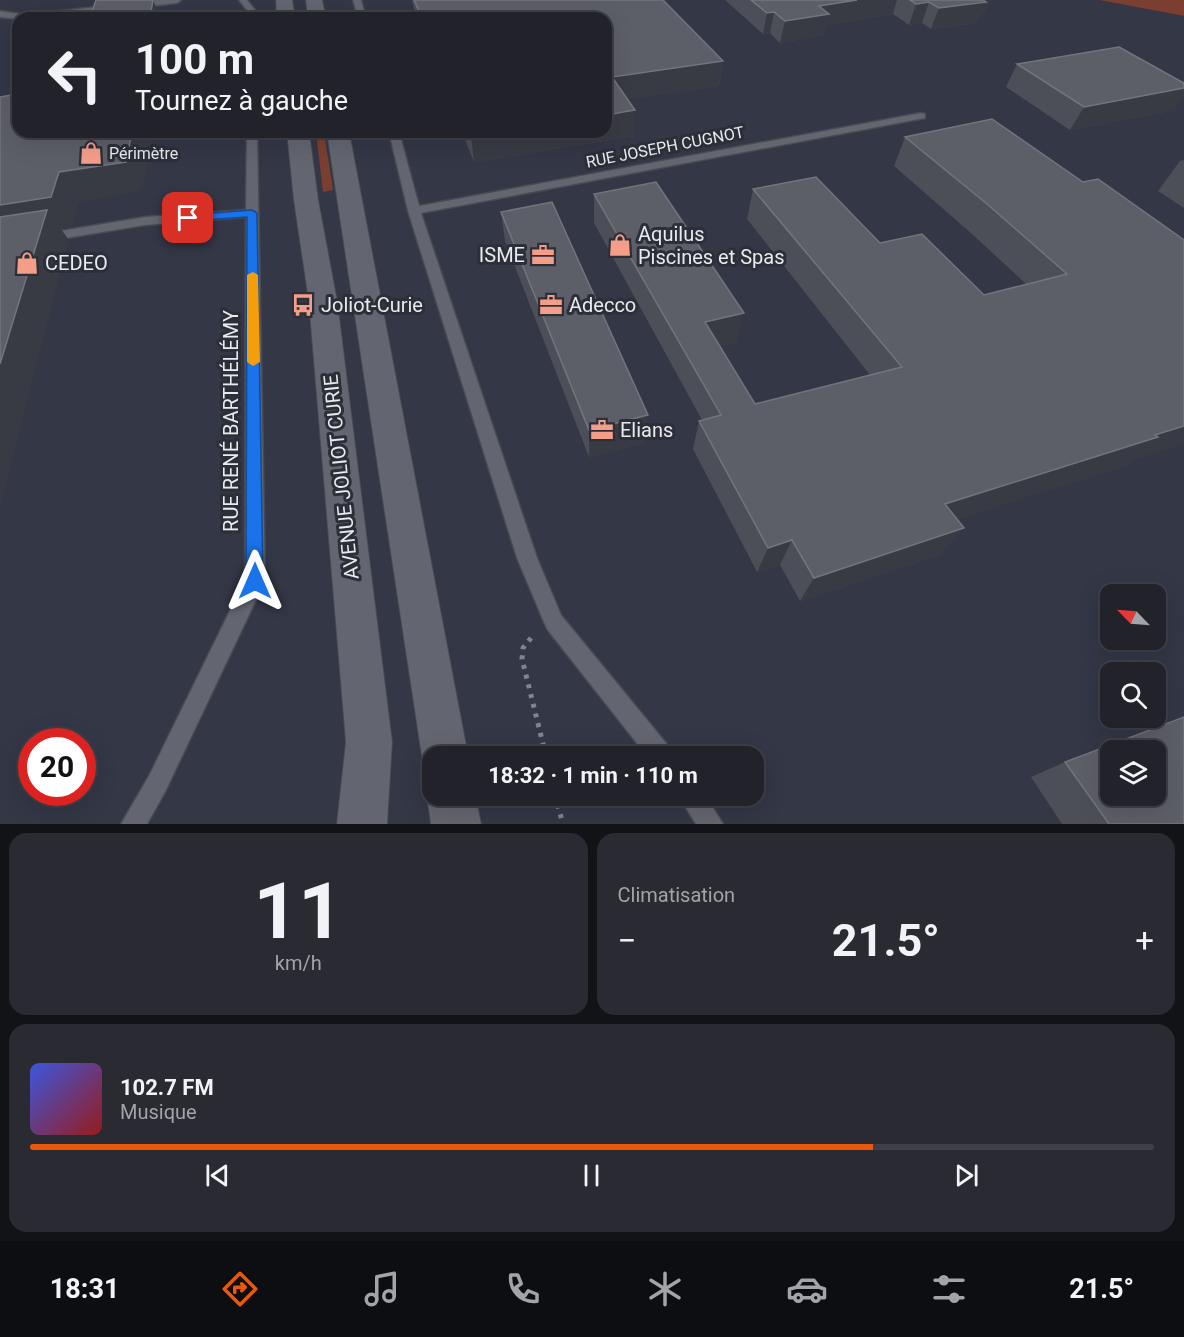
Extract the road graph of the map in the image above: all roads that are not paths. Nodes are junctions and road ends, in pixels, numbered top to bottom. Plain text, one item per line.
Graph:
1 (177, 0) edge
2 (77, 12) edge
3 (921, 116) dead end
4 (252, 138) edge
5 (299, 138) edge
6 (339, 138) edge
7 (396, 138) edge
8 (414, 211) junction
9 (252, 213) junction
10 (0, 245) edge
11 (443, 746) edge
12 (654, 746) edge
13 (453, 806) edge
14 (698, 806) edge
15 (133, 824) edge
16 (362, 824) edge
17 (456, 824) edge
18 (711, 824) edge

1 - 2 lane
3 - 8 lane, RUE JOSEPH CUGNOT
4 - 9 lane, RUE RENÉ BARTHÉLÉMY
5 - 16 main road, AVENUE JOLIOT CURIE
6 - 11 main road
7 - 8 lane
8 - 12 lane
9 - 10 lane
9 - 15 lane, RUE RENÉ BARTHÉLÉMY
13 - 17 main road
14 - 18 lane

